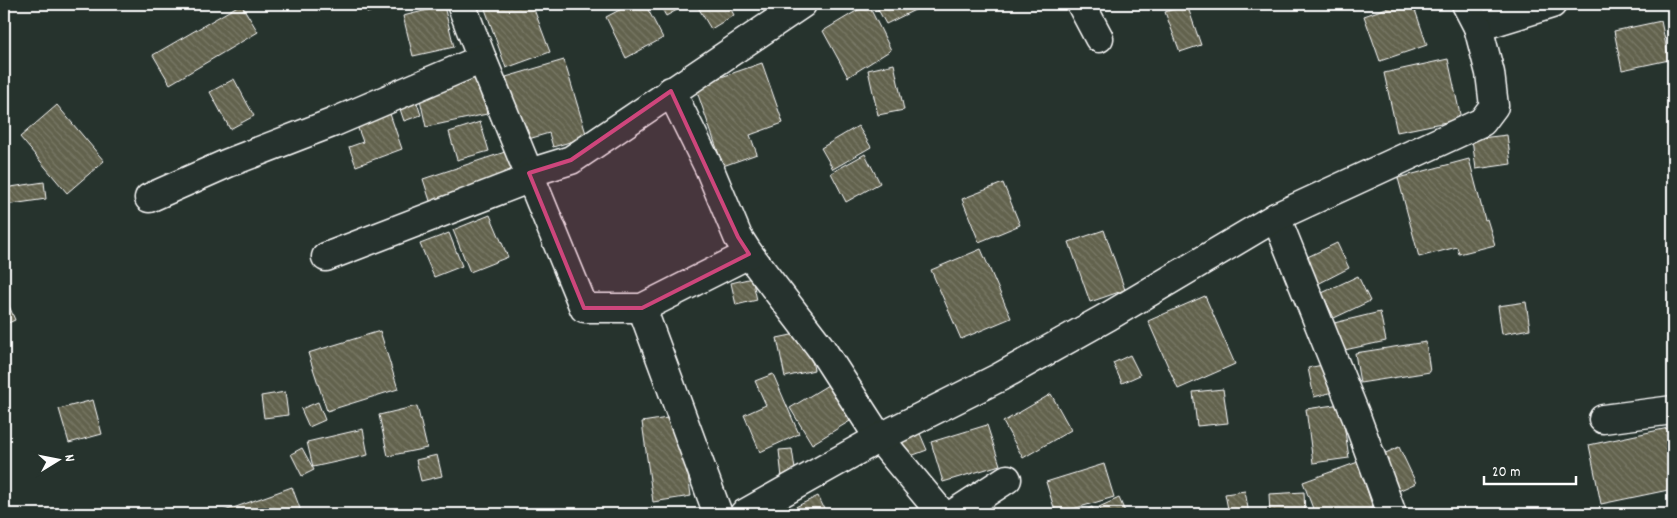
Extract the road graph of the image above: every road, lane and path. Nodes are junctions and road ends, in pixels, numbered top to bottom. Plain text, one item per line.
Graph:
1 (462, 4) edge
2 (802, 4) edge
3 (1081, 4) edge
4 (1552, 4) edge
5 (1472, 15) edge
6 (1099, 38) dead end
7 (482, 59) junction
8 (672, 91) junction
9 (530, 175) junction
10 (149, 198) dead end
11 (1276, 216) junction
12 (750, 254) junction
13 (326, 257) dead end
14 (642, 308) junction
15 (1673, 410) edge
16 (1602, 419) dead end
17 (879, 438) junction
18 (1008, 479) dead end
19 (718, 514) edge
20 (744, 514) edge
21 (942, 514) edge
22 (952, 514) edge
23 (1392, 514) edge

1 - 7 street
2 - 8 street
3 - 6 street
4 - 5 street
5 - 11 street
7 - 9 street
7 - 10 street
8 - 9 street
8 - 12 street
9 - 13 street
9 - 14 street
11 - 17 street
11 - 23 street
12 - 14 street
12 - 17 street
14 - 19 street
15 - 16 street
17 - 20 street
17 - 21 street
18 - 22 street

